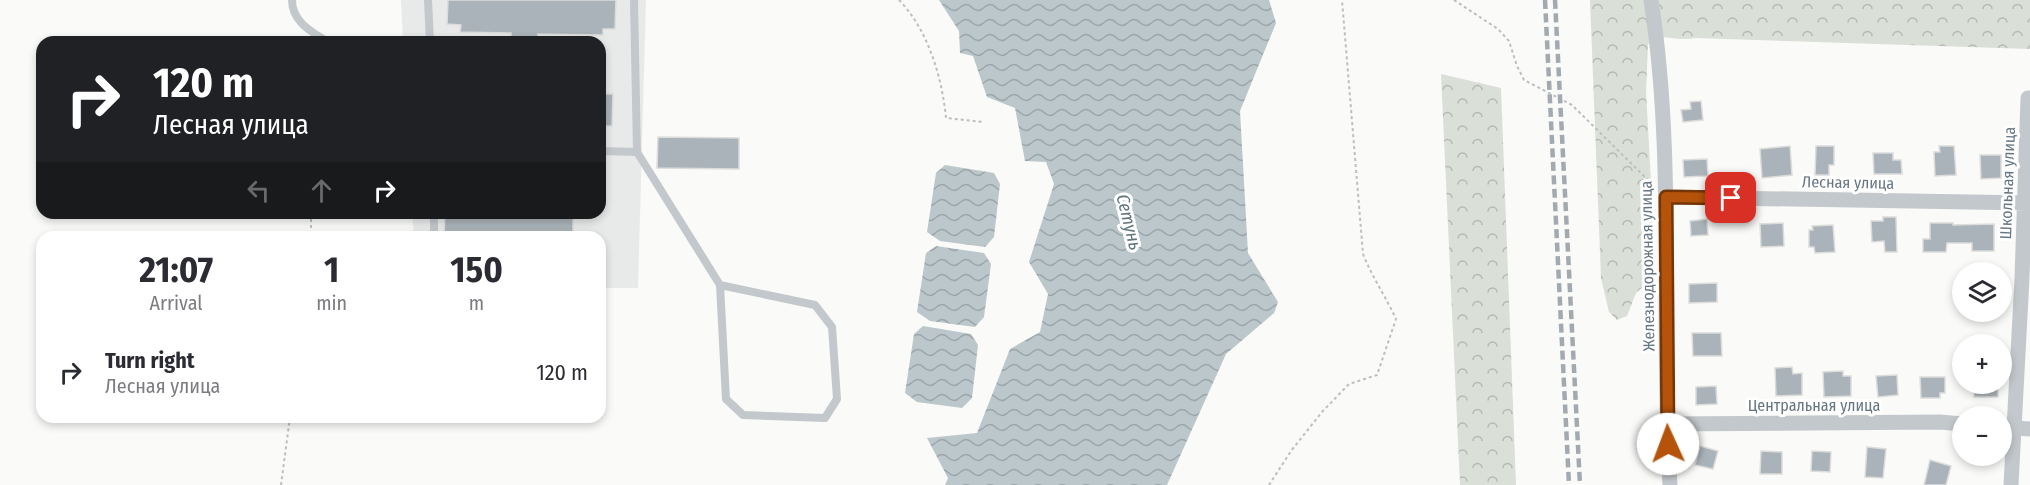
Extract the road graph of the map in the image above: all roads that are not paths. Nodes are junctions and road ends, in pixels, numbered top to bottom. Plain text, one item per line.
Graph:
1 (292, 0) edge
2 (428, 0) edge
3 (634, 0) edge
4 (1651, 0) edge
5 (319, 36) edge
6 (430, 36) edge
7 (2028, 98) dead end
8 (606, 151) edge
9 (637, 152) junction
10 (1666, 197) junction
11 (2027, 203) edge
12 (720, 285) junction
13 (2009, 406) edge
14 (1952, 423) edge
15 (1666, 424) junction
16 (2012, 427) edge
17 (2030, 429) edge
18 (2010, 466) edge
19 (1670, 485) edge
20 (2011, 485) edge

1 - 5 lane
2 - 6 lane
3 - 9 lane
4 - 10 street, Железнодорожная улица
7 - 11 street, Школьная улица
8 - 9 lane
9 - 12 lane
10 - 11 street, Лесная улица
10 - 15 street, Железнодорожная улица
11 - 13 street, Школьная улица
12 - 12 lane
14 - 15 street, Центральная улица
15 - 19 street, Железнодорожная улица
16 - 17 street
18 - 20 street, Школьная улица

